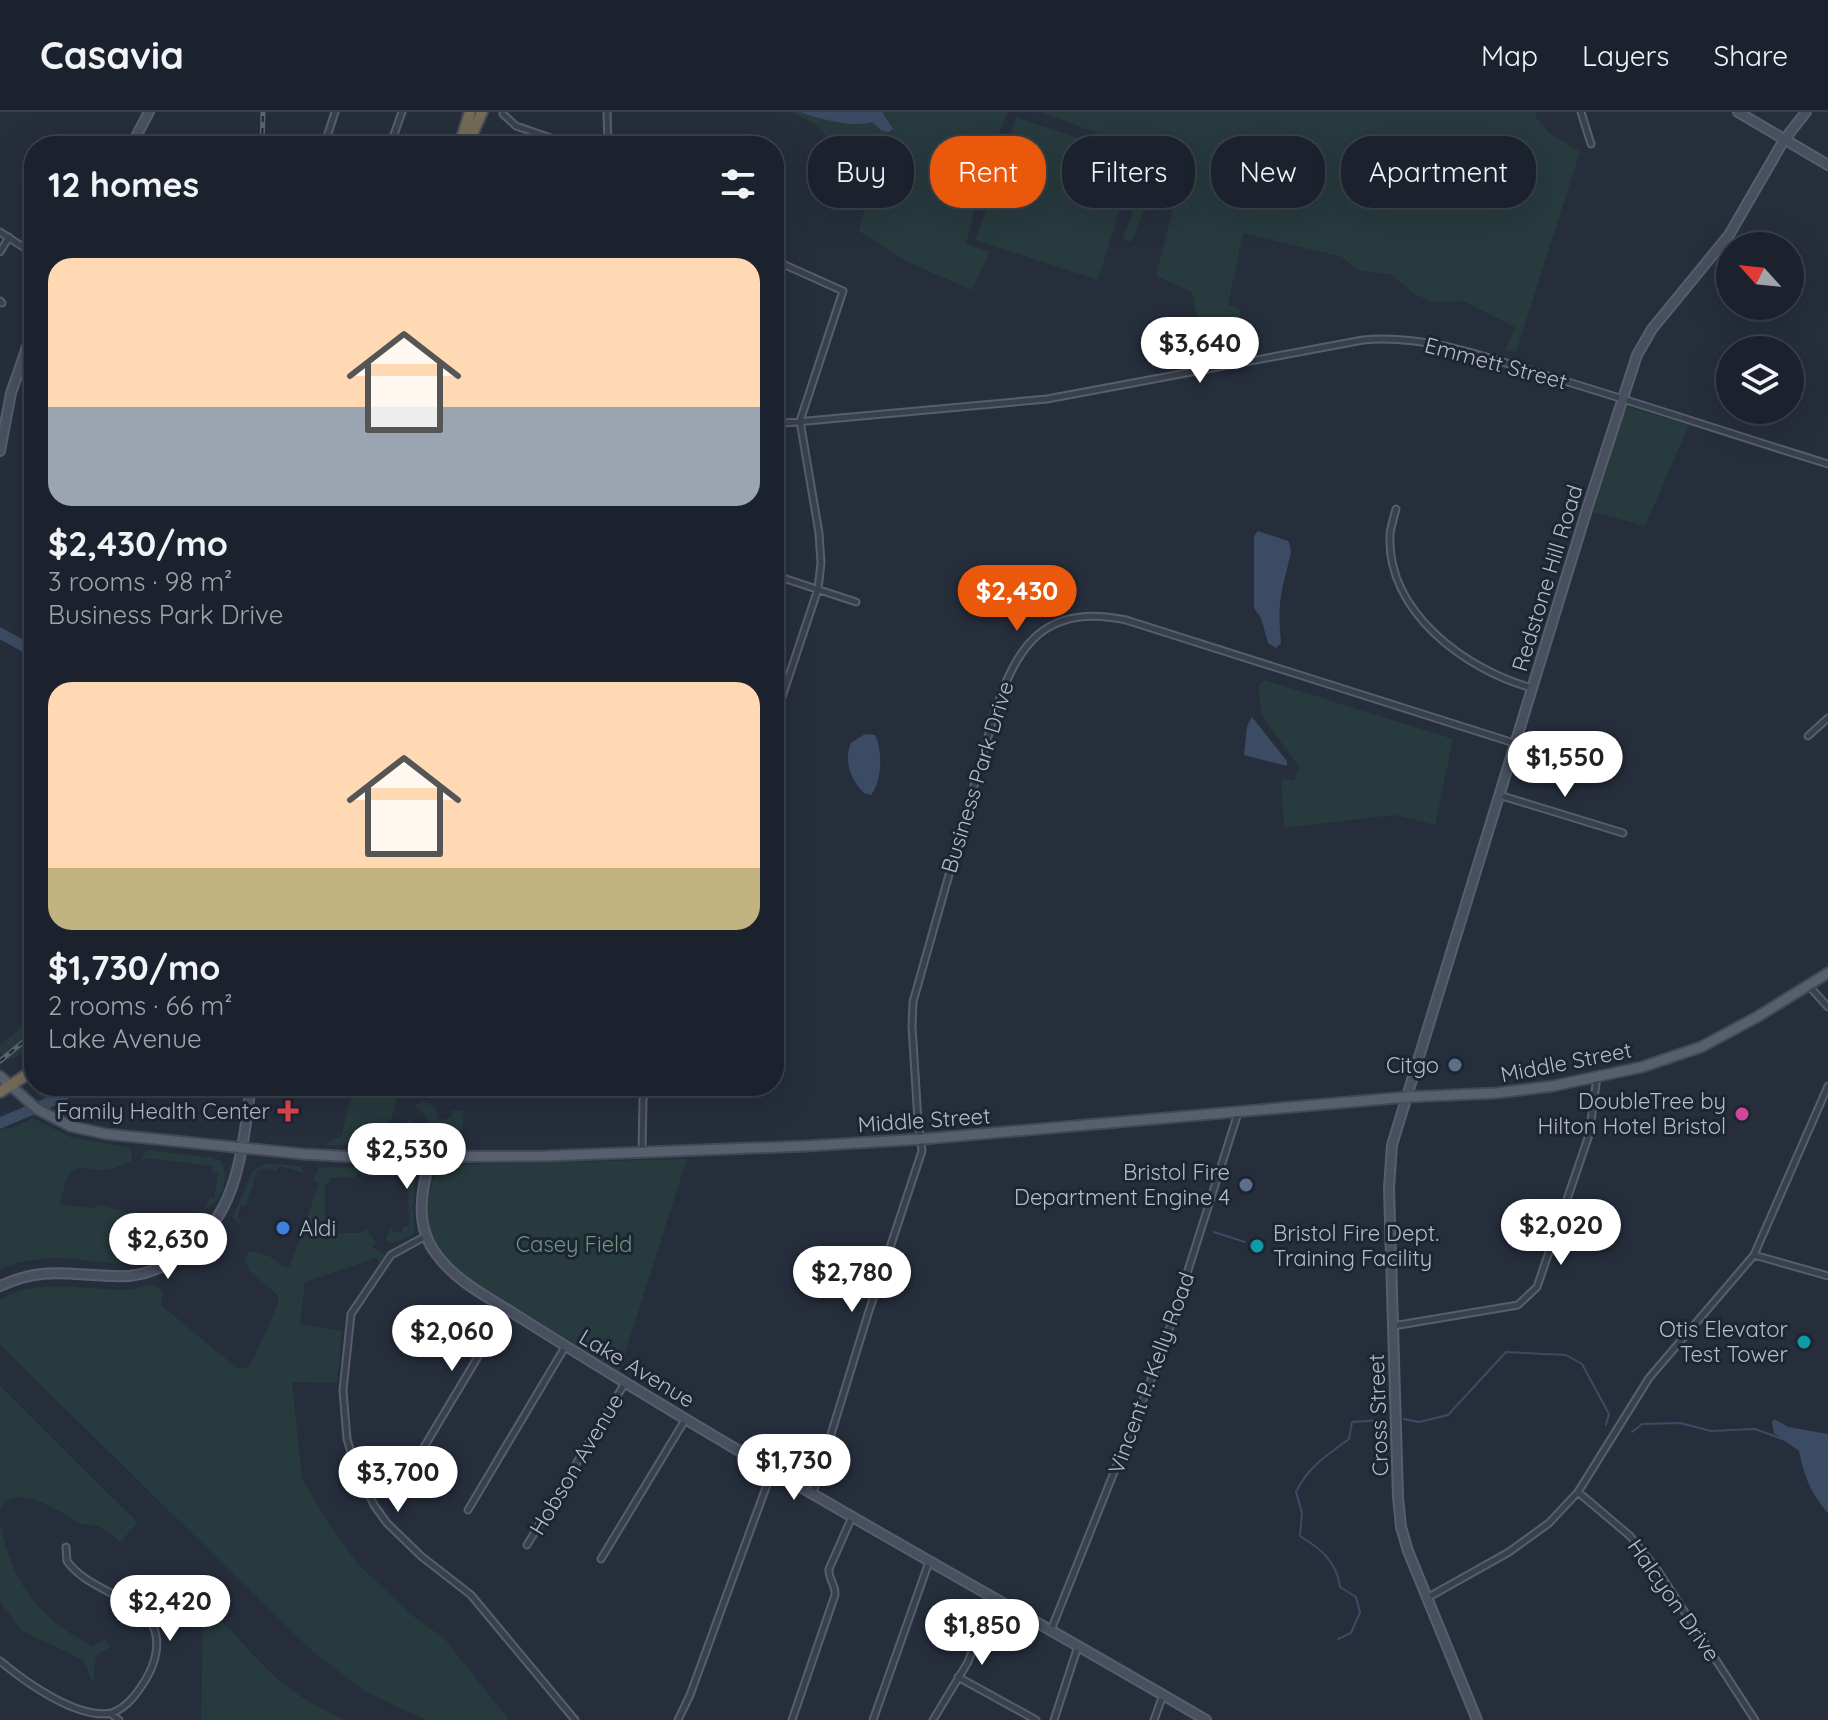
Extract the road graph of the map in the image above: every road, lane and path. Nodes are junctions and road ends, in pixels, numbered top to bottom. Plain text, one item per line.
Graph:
1 (149, 112) edge
2 (335, 112) edge
3 (402, 112) edge
4 (470, 112) edge
5 (482, 112) edge
6 (607, 112) edge
7 (1581, 112) edge
8 (1738, 112) edge
9 (1806, 112) edge
10 (503, 114) edge
11 (136, 136) edge
12 (327, 136) edge
13 (394, 136) edge
14 (463, 136) edge
15 (469, 136) edge
16 (545, 136) edge
17 (608, 136) edge
18 (1784, 140) junction
19 (1591, 144) dead end
20 (1828, 165) edge
21 (0, 232) edge
22 (9, 237) junction
23 (24, 247) edge
24 (0, 252) edge
25 (784, 264) edge
26 (24, 356) edge
27 (1622, 398) junction
28 (800, 421) junction
29 (784, 423) edge
30 (0, 451) edge
31 (1828, 464) edge
32 (1396, 509) dead end
33 (784, 578) edge
34 (818, 589) junction
35 (856, 602) dead end
36 (1532, 688) junction
37 (784, 691) edge
38 (1828, 718) edge
39 (1808, 736) dead end
40 (1515, 743) junction
41 (1499, 795) junction
42 (1623, 833) dead end
43 (1828, 973) edge
44 (1809, 985) junction
45 (1828, 1007) edge
46 (0, 1076) edge
47 (24, 1076) edge
48 (1597, 1077) junction
49 (1828, 1086) edge
50 (5, 1088) edge
51 (250, 1096) edge
52 (644, 1096) edge
53 (1407, 1097) junction
54 (1238, 1112) junction
55 (923, 1139) junction
56 (242, 1148) junction
57 (642, 1152) junction
58 (431, 1157) junction
59 (426, 1236) junction
60 (1754, 1255) junction
61 (1828, 1276) edge
62 (0, 1286) edge
63 (507, 1309) junction
64 (1393, 1326) junction
65 (566, 1346) junction
66 (625, 1383) junction
67 (685, 1419) junction
68 (421, 1452) dead end
69 (773, 1470) junction
70 (1578, 1492) junction
71 (813, 1494) junction
72 (468, 1510) dead end
73 (852, 1517) junction
74 (527, 1545) dead end
75 (66, 1547) dead end
76 (601, 1559) dead end
77 (929, 1562) junction
78 (992, 1596) junction
79 (1427, 1598) junction
80 (1051, 1630) junction
81 (1078, 1646) junction
82 (0, 1661) edge
83 (958, 1677) junction
84 (1163, 1695) junction
85 (111, 1714) junction
86 (79, 1716) edge
87 (119, 1720) edge
88 (575, 1720) edge
89 (678, 1720) edge
90 (792, 1720) edge
91 (873, 1720) edge
92 (933, 1720) edge
93 (1036, 1720) edge
94 (1054, 1720) edge
95 (1154, 1720) edge
96 (1206, 1720) edge
97 (1477, 1720) edge
98 (1755, 1720) edge

1 - 11 main road
2 - 12 street
3 - 13 street
4 - 14 highway
5 - 15 highway
6 - 17 street
7 - 19 street
8 - 18 main road
9 - 18 main road, Redstone Hill Road
10 - 16 street
18 - 20 main road
18 - 27 main road, Redstone Hill Road
21 - 22 street
22 - 23 street
22 - 24 street
25 - 28 street
26 - 30 main road
27 - 28 street, Emmett Street
27 - 31 street, Emmett Street
27 - 36 main road, Redstone Hill Road
28 - 29 street, Emmett Street
28 - 34 street
32 - 36 street
33 - 34 street
34 - 35 street
34 - 37 street
36 - 40 main road, Redstone Hill Road
38 - 39 street
40 - 41 main road, Redstone Hill Road
40 - 55 street, Business Park Drive
41 - 42 street
41 - 53 main road, Redstone Hill Road
43 - 44 main road, Middle Street
44 - 45 street
44 - 48 main road, Middle Street
46 - 50 main road, Middle Street
47 - 50 highway
48 - 53 main road, Middle Street
48 - 64 street
49 - 60 street
50 - 56 main road, Middle Street
51 - 56 main road
52 - 57 street
53 - 54 main road, Middle Street
53 - 64 main road, Cross Street
54 - 55 main road, Middle Street
54 - 80 street, Vincent P. Kelly Road
55 - 57 main road, Middle Street
55 - 71 street
56 - 58 main road, Middle Street
56 - 62 main road
57 - 58 main road, Middle Street
58 - 59 main road
59 - 63 main road, Lake Avenue
59 - 88 street
60 - 61 street
60 - 70 street
63 - 65 main road, Lake Avenue
63 - 68 street
64 - 79 main road, Cross Street
65 - 66 main road, Lake Avenue
65 - 72 street
66 - 67 main road, Lake Avenue
66 - 74 street, Hobson Avenue
67 - 69 main road, Lake Avenue
67 - 76 street
69 - 71 main road, Lake Avenue
69 - 89 street
70 - 79 street
70 - 98 street, Halcyon Drive
71 - 73 main road, Lake Avenue
73 - 77 main road, Lake Avenue
73 - 90 street
75 - 85 street
77 - 78 main road, Lake Avenue
77 - 91 street
78 - 80 main road, Lake Avenue
78 - 83 street
79 - 97 main road, Cross Street
80 - 81 main road, Lake Avenue
81 - 84 main road, Lake Avenue
81 - 94 street
82 - 86 street
83 - 92 street
83 - 93 street
84 - 95 street
84 - 96 main road, Lake Avenue
85 - 86 street
85 - 87 street

